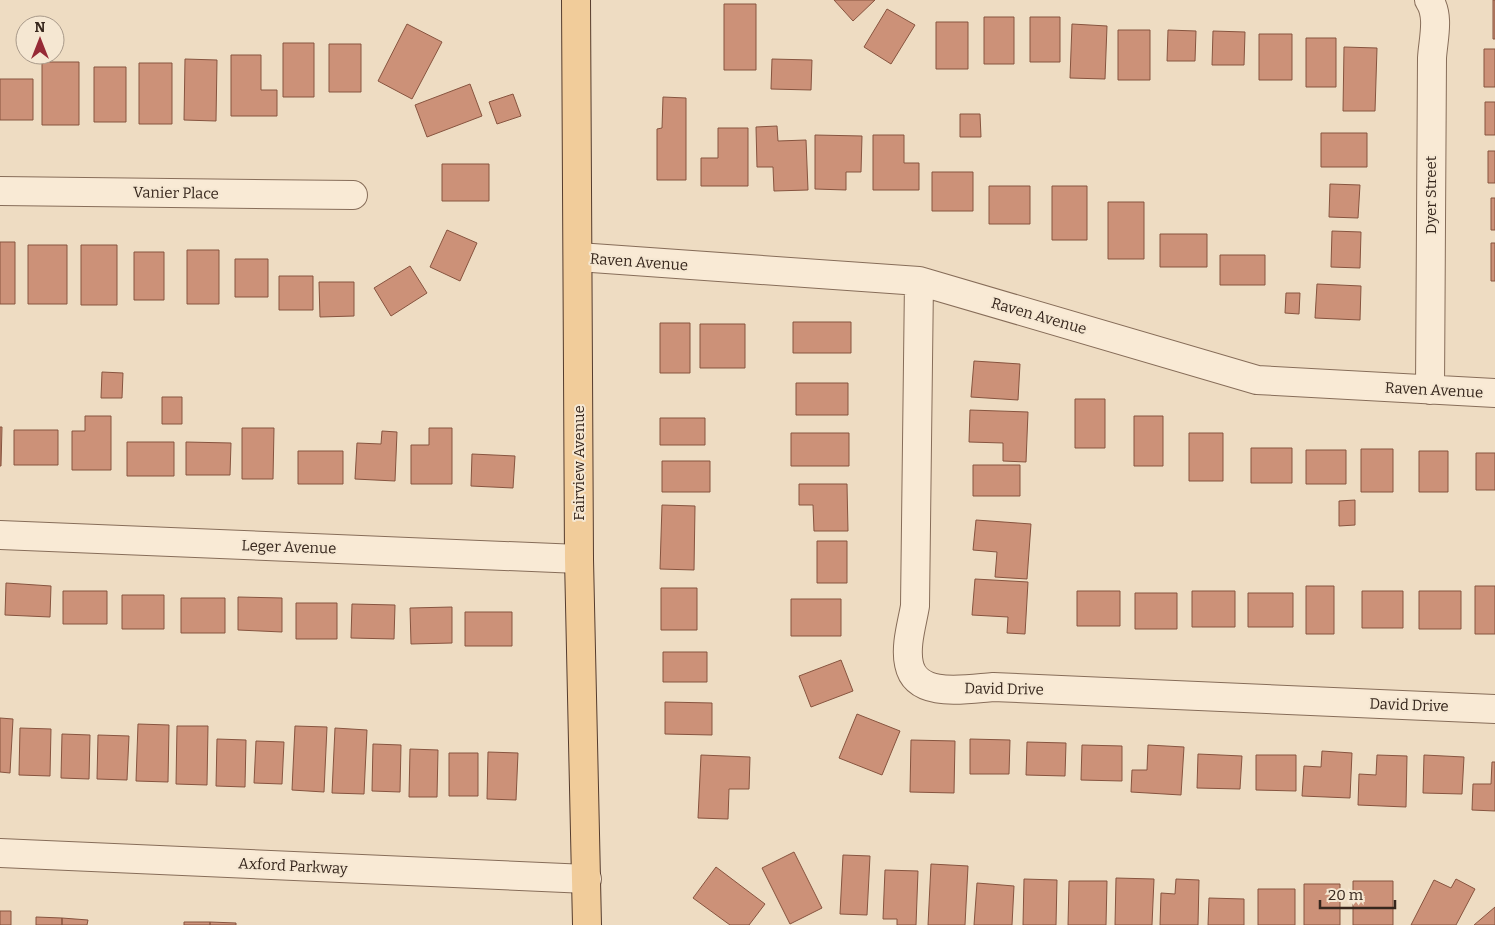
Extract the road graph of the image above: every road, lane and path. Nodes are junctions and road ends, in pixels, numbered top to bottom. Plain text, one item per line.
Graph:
1 (576, 0) edge
2 (1429, 0) edge
3 (0, 190) edge
4 (353, 195) dead end
5 (578, 257) junction
6 (919, 281) junction
7 (1430, 390) junction
8 (1495, 393) edge
9 (0, 535) edge
10 (579, 559) junction
11 (1495, 709) edge
12 (0, 853) edge
13 (587, 879) junction
14 (587, 925) edge

1 - 5 main road, Fairview Avenue
2 - 7 street, Dyer Street
3 - 4 street, Vanier Place
5 - 6 street, Raven Avenue
5 - 10 main road, Fairview Avenue
6 - 7 street, Raven Avenue
6 - 11 street, David Drive
7 - 8 street, Raven Avenue
9 - 10 street, Leger Avenue
10 - 13 main road, Fairview Avenue
12 - 13 street, Axford Parkway
13 - 14 main road, Fairview Avenue

